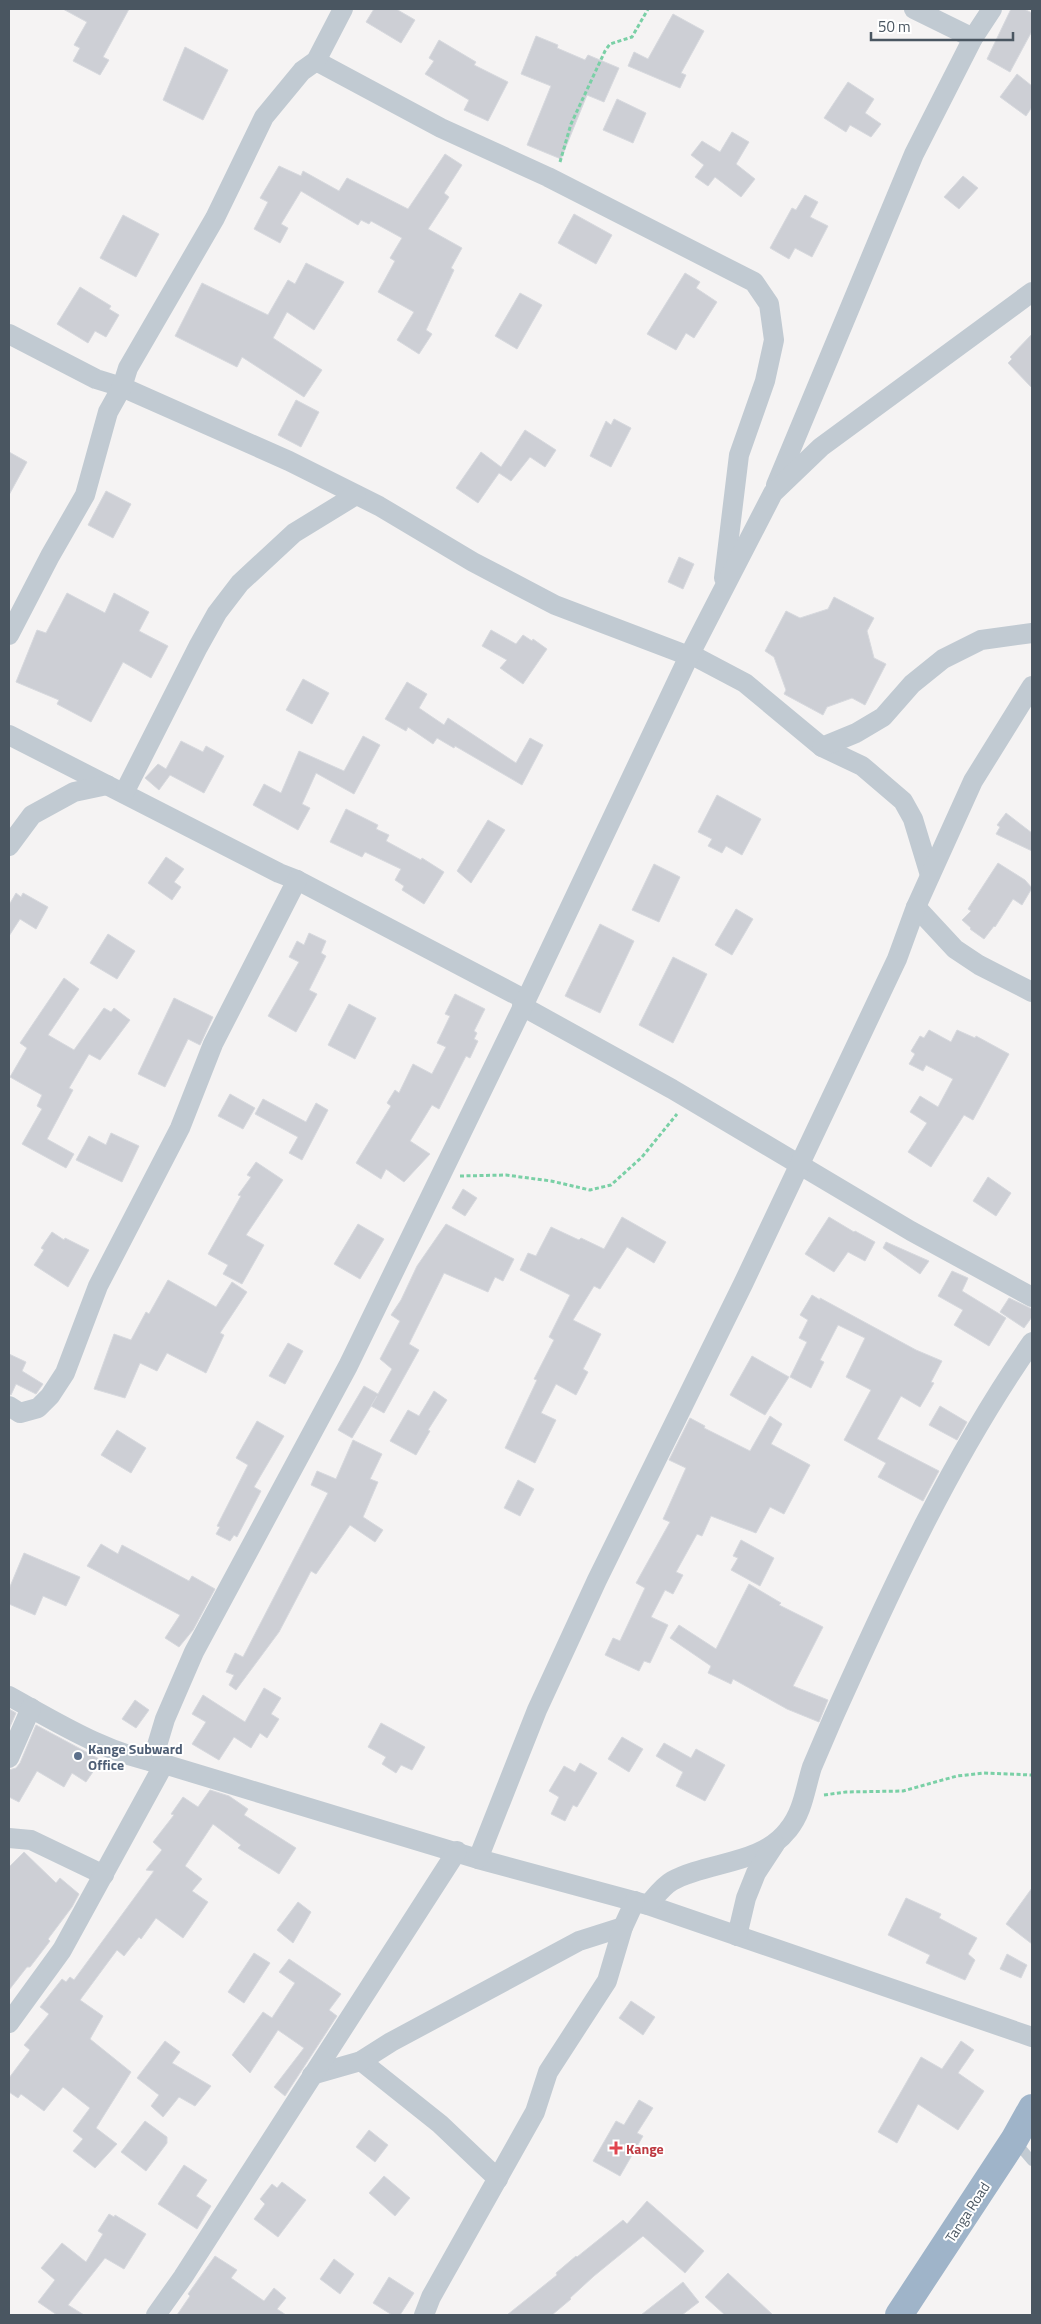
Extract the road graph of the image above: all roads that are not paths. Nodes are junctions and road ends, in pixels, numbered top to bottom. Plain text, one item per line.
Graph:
1 (344, 9) edge
2 (914, 9) edge
3 (992, 9) edge
4 (973, 38) junction
5 (316, 61) junction
6 (1032, 292) edge
7 (9, 334) edge
8 (122, 387) junction
9 (773, 493) junction
10 (356, 495) junction
11 (722, 592) junction
12 (1032, 633) edge
13 (9, 635) edge
14 (691, 656) junction
15 (1032, 686) edge
16 (9, 735) edge
17 (822, 746) junction
18 (115, 789) junction
19 (9, 846) edge
20 (930, 875) junction
21 (297, 880) junction
22 (916, 907) junction
23 (1032, 992) edge
24 (524, 1003) junction
25 (798, 1165) junction
26 (1032, 1297) edge
27 (1032, 1342) edge
28 (9, 1406) edge
29 (9, 1696) edge
30 (31, 1708) junction
31 (9, 1758) edge
32 (158, 1763) junction
33 (9, 1838) edge
34 (776, 1843) junction
35 (457, 1851) junction
36 (478, 1858) junction
37 (104, 1875) junction
38 (641, 1903) junction
39 (623, 1927) junction
40 (737, 1936) junction
41 (9, 2023) edge
42 (1032, 2037) edge
43 (361, 2061) junction
44 (312, 2075) junction
45 (1032, 2108) edge
46 (1014, 2140) junction
47 (1032, 2161) edge
48 (498, 2178) junction
49 (156, 2315) edge
50 (424, 2315) edge
51 (899, 2315) edge

1 - 5 street
2 - 4 street
3 - 4 street
4 - 9 street
5 - 8 street
5 - 11 street
6 - 9 street
7 - 8 street
8 - 10 street
8 - 13 street
9 - 11 street
10 - 14 street
10 - 18 street
11 - 14 street
12 - 17 street
14 - 17 street
14 - 24 street
15 - 20 street
16 - 18 street
17 - 20 street
18 - 19 street
18 - 21 street
20 - 22 street
21 - 24 street
21 - 28 street
22 - 23 street
22 - 25 street
24 - 25 street
24 - 32 street
25 - 26 street
25 - 36 street
27 - 34 street
29 - 30 street
30 - 31 street
30 - 32 street
32 - 35 street
32 - 37 street
33 - 37 street
34 - 38 street
34 - 40 street
35 - 36 street
35 - 44 street
36 - 38 street
37 - 41 street
38 - 39 street
38 - 40 street
39 - 43 street
39 - 48 street
40 - 42 street
43 - 44 street
43 - 48 street
44 - 49 street
45 - 46 highway, Tanga Road
46 - 47 lane
46 - 51 highway, Tanga Road
48 - 50 street

